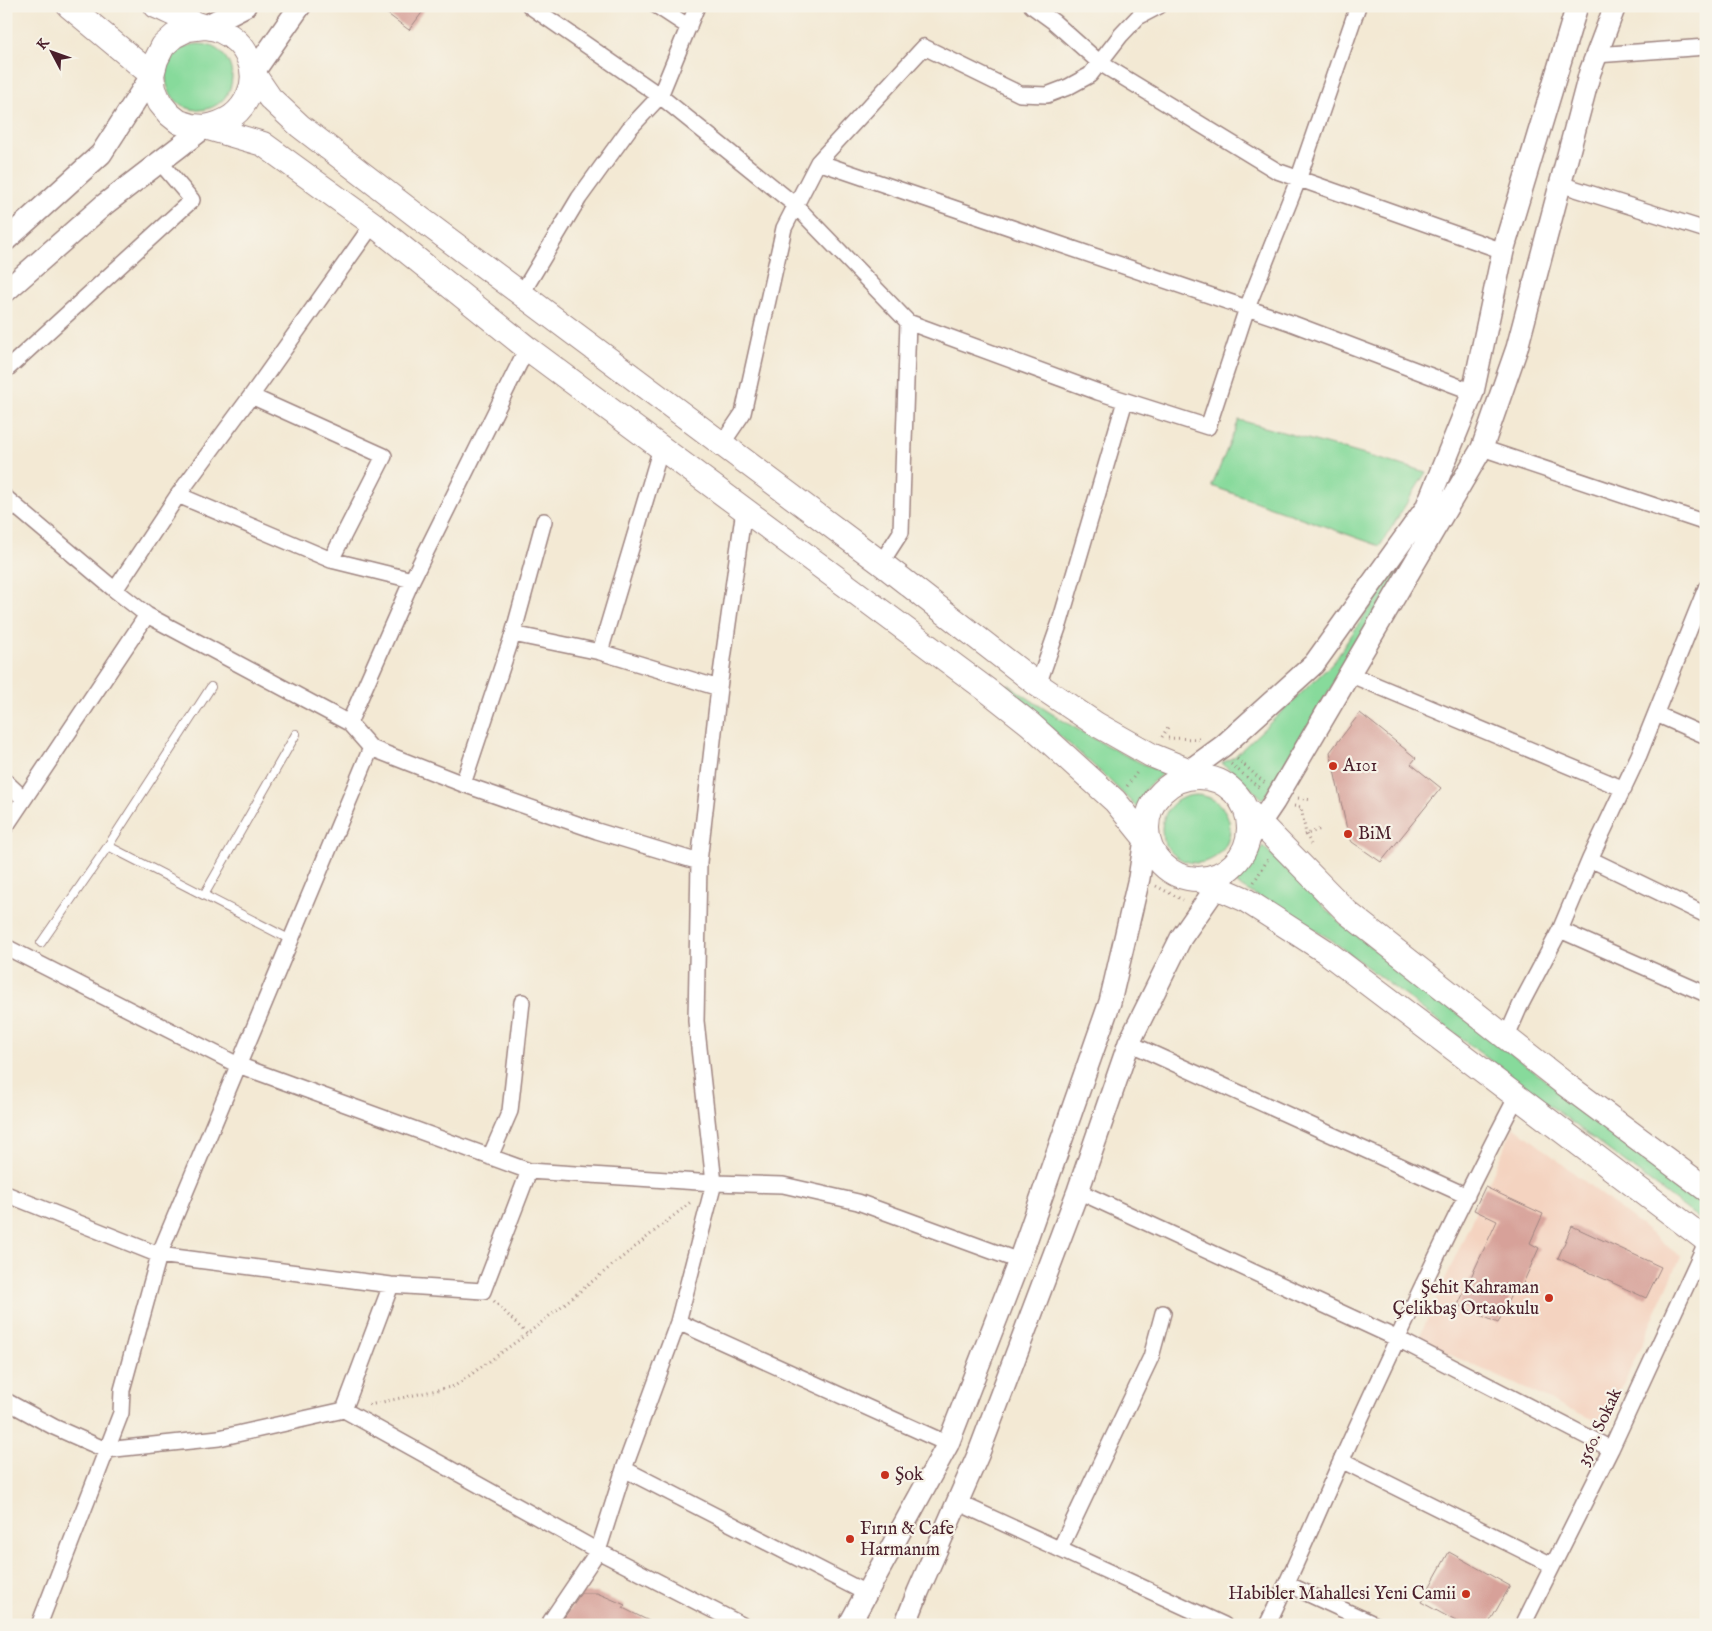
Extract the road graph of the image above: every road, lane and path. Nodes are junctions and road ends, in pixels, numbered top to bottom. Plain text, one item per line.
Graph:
1 (69, 6) edge
2 (156, 6) edge
3 (245, 6) edge
4 (300, 6) edge
5 (530, 6) edge
6 (657, 6) edge
7 (697, 6) edge
8 (1032, 6) edge
9 (1159, 6) edge
10 (1358, 6) edge
11 (1576, 6) edge
12 (1615, 6) edge
13 (204, 27) junction
14 (689, 27) junction
15 (1706, 47) edge
16 (1596, 56) junction
17 (1100, 63) junction
18 (253, 73) junction
19 (152, 75) junction
20 (660, 96) junction
21 (205, 127) junction
22 (160, 162) junction
23 (818, 162) junction
24 (1298, 180) junction
25 (1560, 184) junction
26 (795, 205) junction
27 (373, 224) junction
28 (1706, 230) edge
29 (6, 240) edge
30 (1503, 251) junction
31 (6, 291) edge
32 (522, 293) junction
33 (1247, 308) junction
34 (908, 322) junction
35 (527, 348) junction
36 (6, 370) edge
37 (1473, 392) junction
38 (251, 396) junction
39 (1125, 401) junction
40 (722, 444) junction
41 (661, 448) junction
42 (1482, 448) junction
43 (178, 495) junction
44 (6, 498) edge
45 (744, 509) junction
46 (544, 521) dead end
47 (1706, 523) edge
48 (331, 560) junction
49 (881, 563) junction
50 (412, 580) junction
51 (1706, 588) edge
52 (115, 590) junction
53 (147, 615) junction
54 (513, 634) junction
55 (600, 652) junction
56 (1349, 674) junction
57 (1038, 685) junction
58 (211, 687) dead end
59 (719, 688) junction
60 (1656, 714) junction
61 (349, 723) junction
62 (296, 734) dead end
63 (1706, 736) edge
64 (1223, 746) junction
65 (371, 748) junction
66 (1189, 777) junction
67 (6, 782) edge
68 (464, 784) junction
69 (1624, 789) junction
70 (1277, 796) junction
71 (24, 799) junction
72 (1312, 800) dead end
73 (1251, 824) junction
74 (6, 826) edge
75 (1147, 836) junction
76 (108, 846) junction
77 (1590, 859) junction
78 (699, 862) junction
79 (1140, 878) junction
80 (1214, 879) junction
81 (204, 895) junction
82 (1200, 912) junction
83 (1706, 915) edge
84 (1560, 930) junction
85 (290, 940) junction
86 (42, 943) dead end
87 (6, 947) edge
88 (1706, 994) edge
89 (522, 1002) dead end
90 (1506, 1038) junction
91 (1129, 1043) junction
92 (238, 1065) junction
93 (1516, 1098) junction
94 (490, 1157) junction
95 (529, 1171) junction
96 (714, 1183) junction
97 (1706, 1189) edge
98 (1078, 1191) junction
99 (6, 1194) edge
100 (1468, 1196) junction
101 (1706, 1242) edge
102 (159, 1255) junction
103 (1019, 1261) junction
104 (391, 1285) junction
105 (483, 1291) junction
106 (1163, 1313) dead end
107 (678, 1322) junction
108 (528, 1334) junction
109 (1398, 1340) junction
110 (6, 1400) edge
111 (344, 1410) junction
112 (948, 1444) junction
113 (106, 1450) junction
114 (1611, 1450) junction
115 (1341, 1460) junction
116 (624, 1469) junction
117 (958, 1502) junction
118 (1060, 1549) junction
119 (598, 1551) junction
120 (1552, 1565) junction
121 (1287, 1584) junction
122 (866, 1593) junction
123 (39, 1625) edge
124 (548, 1625) edge
125 (742, 1625) edge
126 (849, 1625) edge
127 (905, 1625) edge
128 (1224, 1625) edge
129 (1267, 1625) edge
130 (1376, 1625) edge
131 (1523, 1625) edge

1 - 19 main road
2 - 13 main road
3 - 13 street
4 - 18 street
5 - 20 street
6 - 14 street
7 - 14 street
8 - 17 street
9 - 17 street
10 - 24 street
11 - 30 street
12 - 16 street
13 - 18 main road
13 - 19 main road
14 - 20 street
15 - 16 street
16 - 25 street
17 - 23 street
17 - 24 street
18 - 21 main road
18 - 32 main road
19 - 21 main road
19 - 29 street
20 - 26 street
20 - 32 street
21 - 22 street
21 - 27 main road
22 - 31 street
22 - 36 street
23 - 26 street
23 - 33 street
24 - 30 street
24 - 33 street
25 - 28 street
25 - 42 street
26 - 34 street
26 - 40 street
27 - 35 main road
27 - 38 street
30 - 37 street
32 - 40 main road
33 - 37 street
33 - 39 street
34 - 39 street
34 - 49 street
35 - 41 main road
35 - 50 street
37 - 64 street
38 - 43 street
38 - 48 street
39 - 57 street
40 - 49 main road
41 - 45 main road
41 - 55 street
42 - 47 street
42 - 56 street
43 - 48 street
43 - 52 street
44 - 52 street
45 - 59 street
45 - 75 main road
46 - 54 street
48 - 50 street
49 - 57 main road
50 - 61 street
51 - 60 street
52 - 53 street
53 - 61 street
53 - 71 street
54 - 55 street
54 - 68 street
55 - 59 street
56 - 69 street
56 - 70 street
57 - 66 main road
58 - 76 lane
59 - 78 street
60 - 63 street
60 - 69 street
61 - 65 street
62 - 81 lane
64 - 66 street
64 - 70 path
65 - 68 street
65 - 85 street
66 - 73 main road
66 - 75 main road
67 - 71 street
68 - 78 street
69 - 77 street
70 - 72 path
70 - 73 street
71 - 74 street
73 - 80 main road
73 - 90 main road
75 - 79 street
75 - 80 main road
76 - 81 lane
76 - 86 lane
77 - 83 street
77 - 84 street
78 - 96 street
79 - 82 path
79 - 103 street
80 - 82 street
80 - 93 main road
81 - 85 lane
82 - 91 street
84 - 88 street
84 - 90 street
85 - 92 street
87 - 92 street
89 - 94 street
90 - 97 main road
91 - 98 street
91 - 100 street
92 - 94 street
92 - 102 street
93 - 100 street
93 - 101 main road
94 - 95 street
95 - 96 street
95 - 105 street
96 - 103 street
96 - 107 street
96 - 108 path
98 - 109 street
98 - 117 street
99 - 102 street
100 - 109 street
101 - 114 street, 3560. Sokak
102 - 104 street
102 - 113 street
103 - 112 street
104 - 105 street
104 - 111 street
105 - 108 path
106 - 118 street
107 - 112 street
107 - 116 street
108 - 111 path
109 - 114 street
109 - 115 street
110 - 113 street
111 - 113 street
111 - 119 street
112 - 122 street
113 - 123 street
114 - 120 street, 3560. Sokak
115 - 120 street
115 - 121 street
116 - 119 street
116 - 122 street
117 - 118 street
117 - 127 street
118 - 128 street
119 - 124 street
119 - 125 street
120 - 131 street, 3560. Sokak
121 - 129 street
121 - 130 street
122 - 126 street

